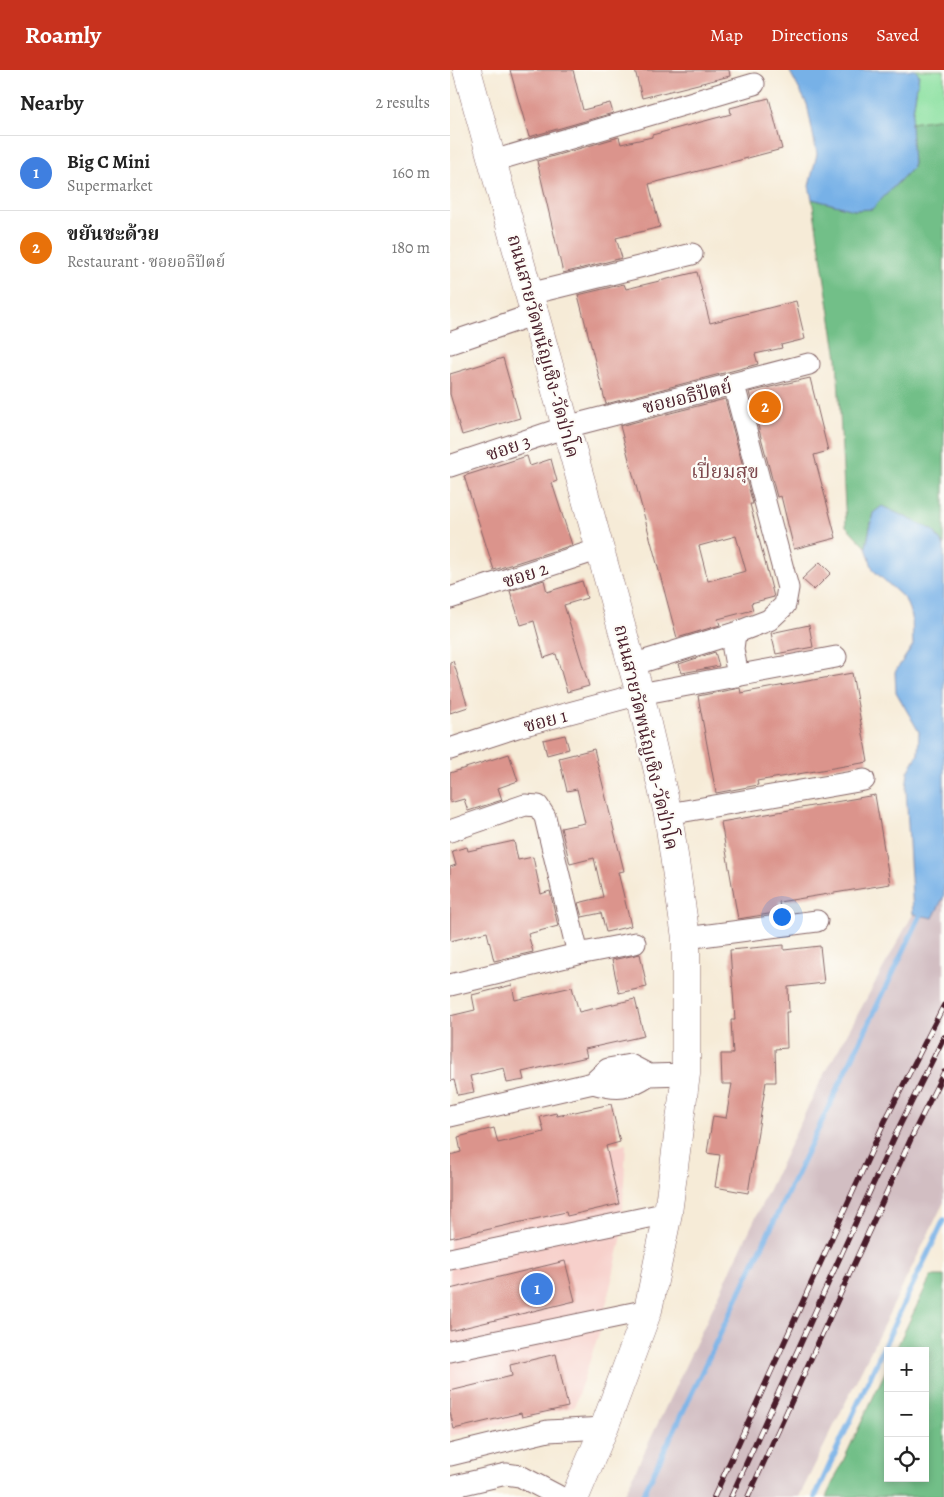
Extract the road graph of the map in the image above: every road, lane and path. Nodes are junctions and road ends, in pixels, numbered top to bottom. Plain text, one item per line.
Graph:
1 (467, 70) edge
2 (754, 84) dead end
3 (492, 161) junction
4 (692, 254) dead end
5 (532, 304) junction
6 (450, 343) edge
7 (808, 364) dead end
8 (734, 385) junction
9 (566, 427) junction
10 (450, 466) edge
11 (600, 549) junction
12 (450, 598) edge
13 (735, 632) junction
14 (836, 657) dead end
15 (632, 665) junction
16 (738, 676) junction
17 (640, 694) junction
18 (450, 749) edge
19 (864, 780) dead end
20 (668, 814) junction
21 (450, 831) edge
22 (817, 921) dead end
23 (686, 938) junction
24 (635, 943) dead end
25 (578, 954) junction
26 (450, 985) edge
27 (686, 1074) junction
28 (450, 1116) edge
29 (668, 1212) junction
30 (450, 1259) edge
31 (648, 1310) junction
32 (450, 1350) edge
33 (604, 1428) junction
34 (450, 1455) edge
35 (450, 1491) edge
36 (560, 1497) edge
37 (575, 1497) edge

1 - 3 main road, ถนนสายวัดพนัญเชิง-วัดป่าโค
2 - 3 street
3 - 5 main road, ถนนสายวัดพนัญเชิง-วัดป่าโค
4 - 5 street
5 - 6 street
5 - 9 main road, ถนนสายวัดพนัญเชิง-วัดป่าโค
7 - 8 street, ซอยอธิปัตย์
8 - 9 street, ซอยอธิปัตย์
8 - 13 street
9 - 10 street, ซอย 3
9 - 11 main road, ถนนสายวัดพนัญเชิง-วัดป่าโค
11 - 12 street, ซอย 2
11 - 15 main road, ถนนสายวัดพนัญเชิง-วัดป่าโค
13 - 15 street
13 - 16 street
14 - 16 street, ซอย 1
15 - 17 main road, ถนนสายวัดพนัญเชิง-วัดป่าโค
16 - 17 street, ซอย 1
17 - 18 street, ซอย 1
17 - 20 main road, ถนนสายวัดพนัญเชิง-วัดป่าโค
19 - 20 street
20 - 23 main road, ถนนสายวัดพนัญเชิง-วัดป่าโค
21 - 25 street
22 - 23 street
23 - 27 main road, ถนนสายวัดพนัญเชิง-วัดป่าโค
24 - 25 street
25 - 26 street
27 - 28 street
27 - 29 main road, ถนนสายวัดพนัญเชิง-วัดป่าโค
29 - 30 street
29 - 31 main road, ถนนสายวัดพนัญเชิง-วัดป่าโค
31 - 32 street
31 - 33 main road, ถนนสายวัดพนัญเชิง-วัดป่าโค
33 - 34 street
33 - 37 main road, ถนนสายวัดพนัญเชิง-วัดป่าโค
35 - 36 street

